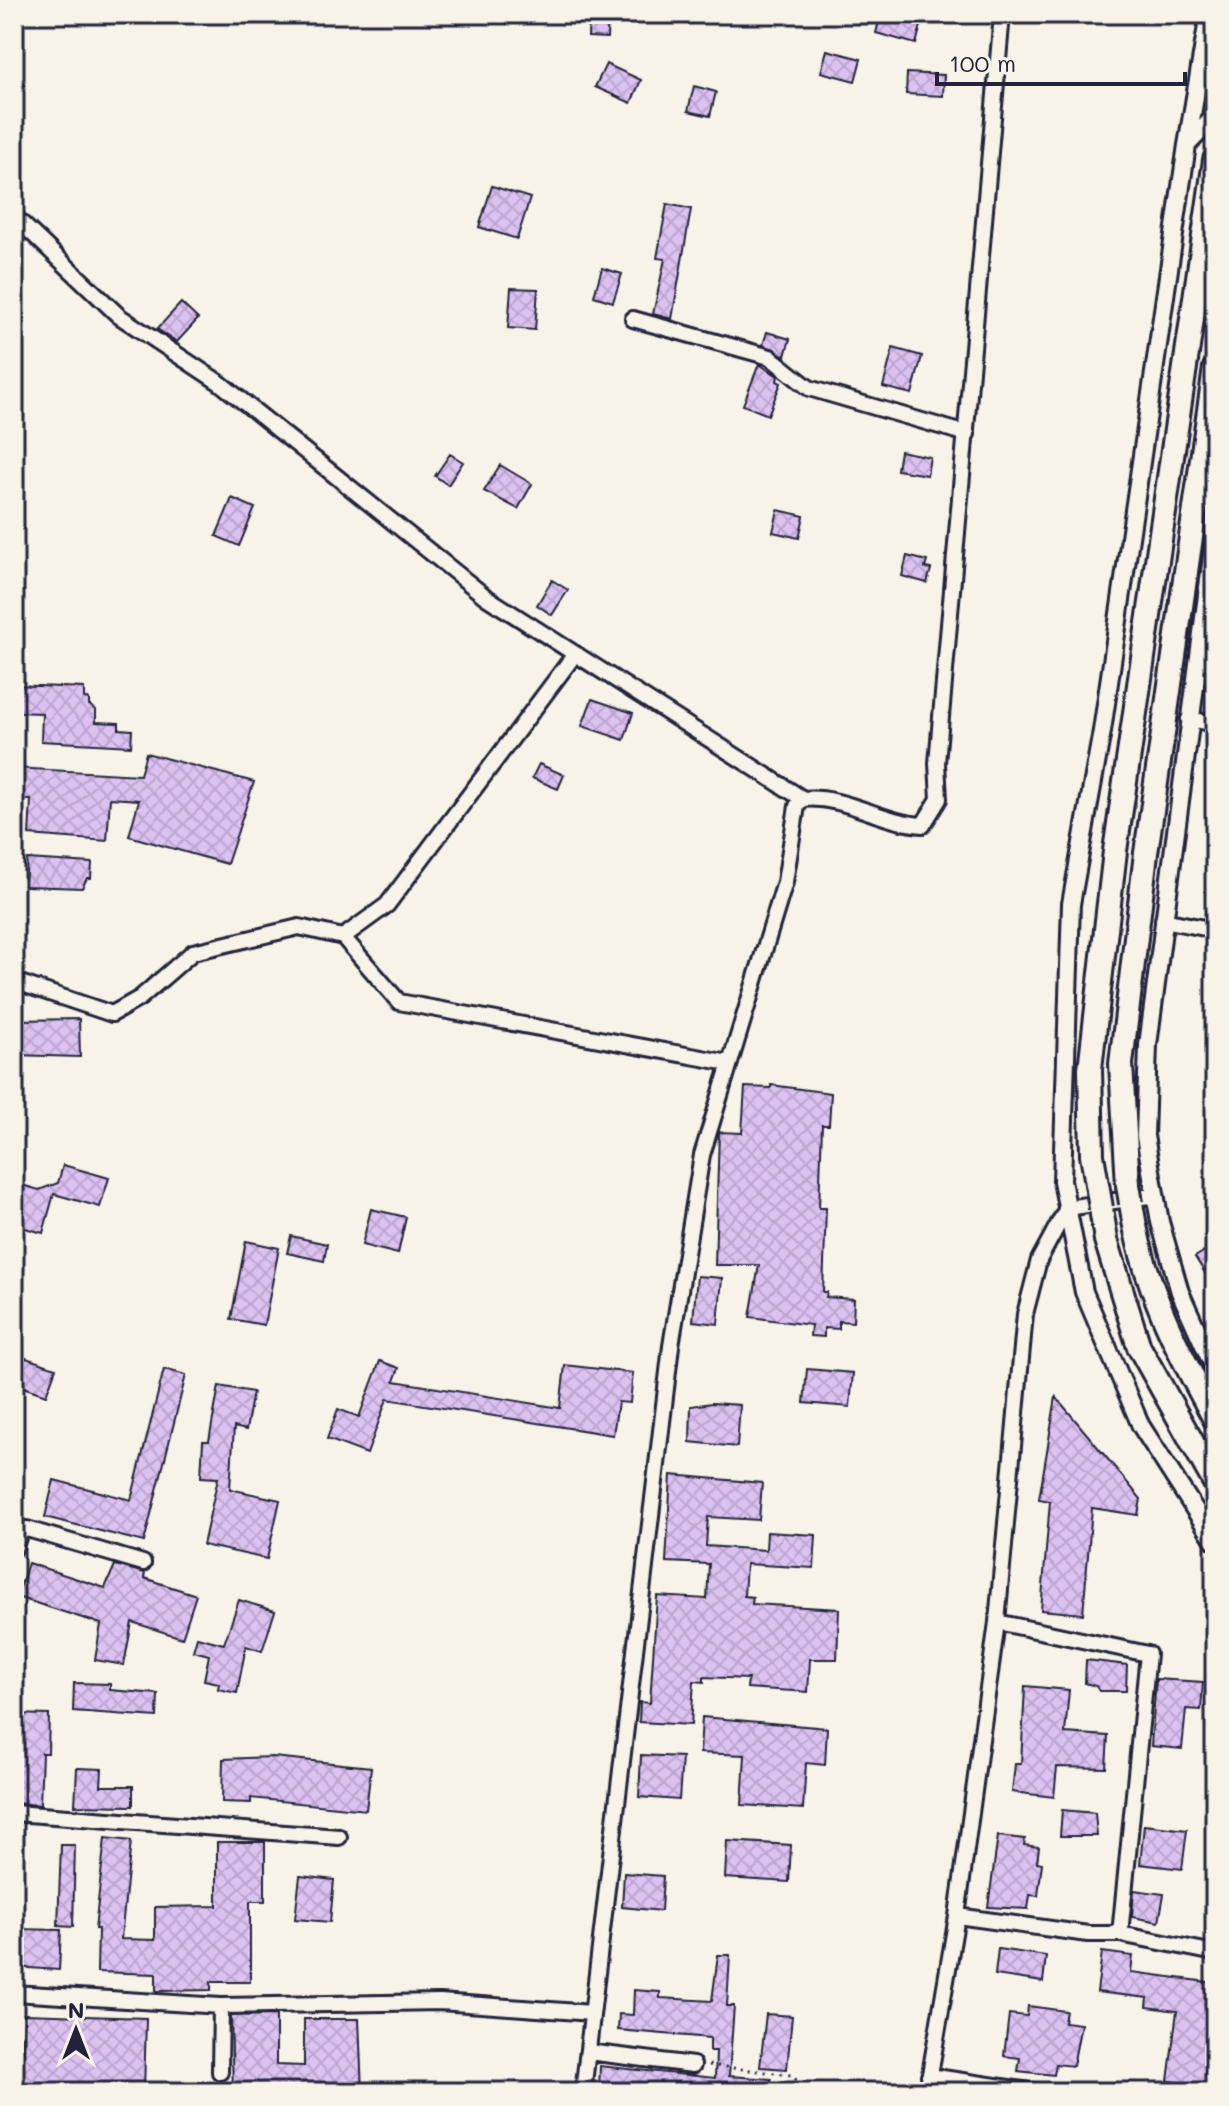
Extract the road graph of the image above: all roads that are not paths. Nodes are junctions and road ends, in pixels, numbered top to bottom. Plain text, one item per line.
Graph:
1 (1002, 14) edge
2 (1209, 14) edge
3 (1215, 116) edge
4 (1187, 145) junction
5 (1215, 160) edge
6 (14, 216) edge
7 (633, 319) dead end
8 (1215, 368) edge
9 (967, 434) junction
10 (1215, 534) edge
11 (575, 654) junction
12 (1189, 719) junction
13 (1215, 724) edge
14 (803, 799) junction
15 (1163, 920) junction
16 (1215, 930) edge
17 (343, 937) junction
18 (14, 981) edge
19 (729, 1063) junction
20 (1155, 1195) junction
21 (1067, 1208) junction
22 (1215, 1370) edge
23 (1215, 1419) edge
24 (1215, 1483) edge
25 (1215, 1541) edge
26 (14, 1549) edge
27 (143, 1563) dead end
28 (997, 1622) junction
29 (14, 1813) edge
30 (339, 1837) dead end
31 (957, 1916) junction
32 (1120, 1934) junction
33 (1215, 1953) edge
34 (14, 1993) edge
35 (221, 2006) junction
36 (592, 2013) junction
37 (588, 2052) junction
38 (700, 2065) road end
39 (220, 2072) dead end
40 (929, 2076) junction
41 (583, 2092) edge
42 (927, 2092) edge
43 (1036, 2092) edge

1 - 9 street
2 - 4 street
3 - 4 street
4 - 21 street
5 - 24 highway
6 - 11 street
7 - 9 street
8 - 23 highway
9 - 14 street
10 - 12 street
11 - 14 street
11 - 17 street
12 - 13 street
12 - 15 street
14 - 19 street
15 - 16 street
15 - 20 street
17 - 18 street
17 - 19 street
19 - 36 street
20 - 21 street
20 - 22 street
21 - 25 street
21 - 28 street
26 - 27 street
28 - 31 street
28 - 32 street
29 - 30 street
31 - 32 street
31 - 40 street
32 - 33 street
34 - 35 street
35 - 36 street
35 - 39 street
36 - 37 street
37 - 38 street
37 - 41 street
40 - 42 street
40 - 43 street

